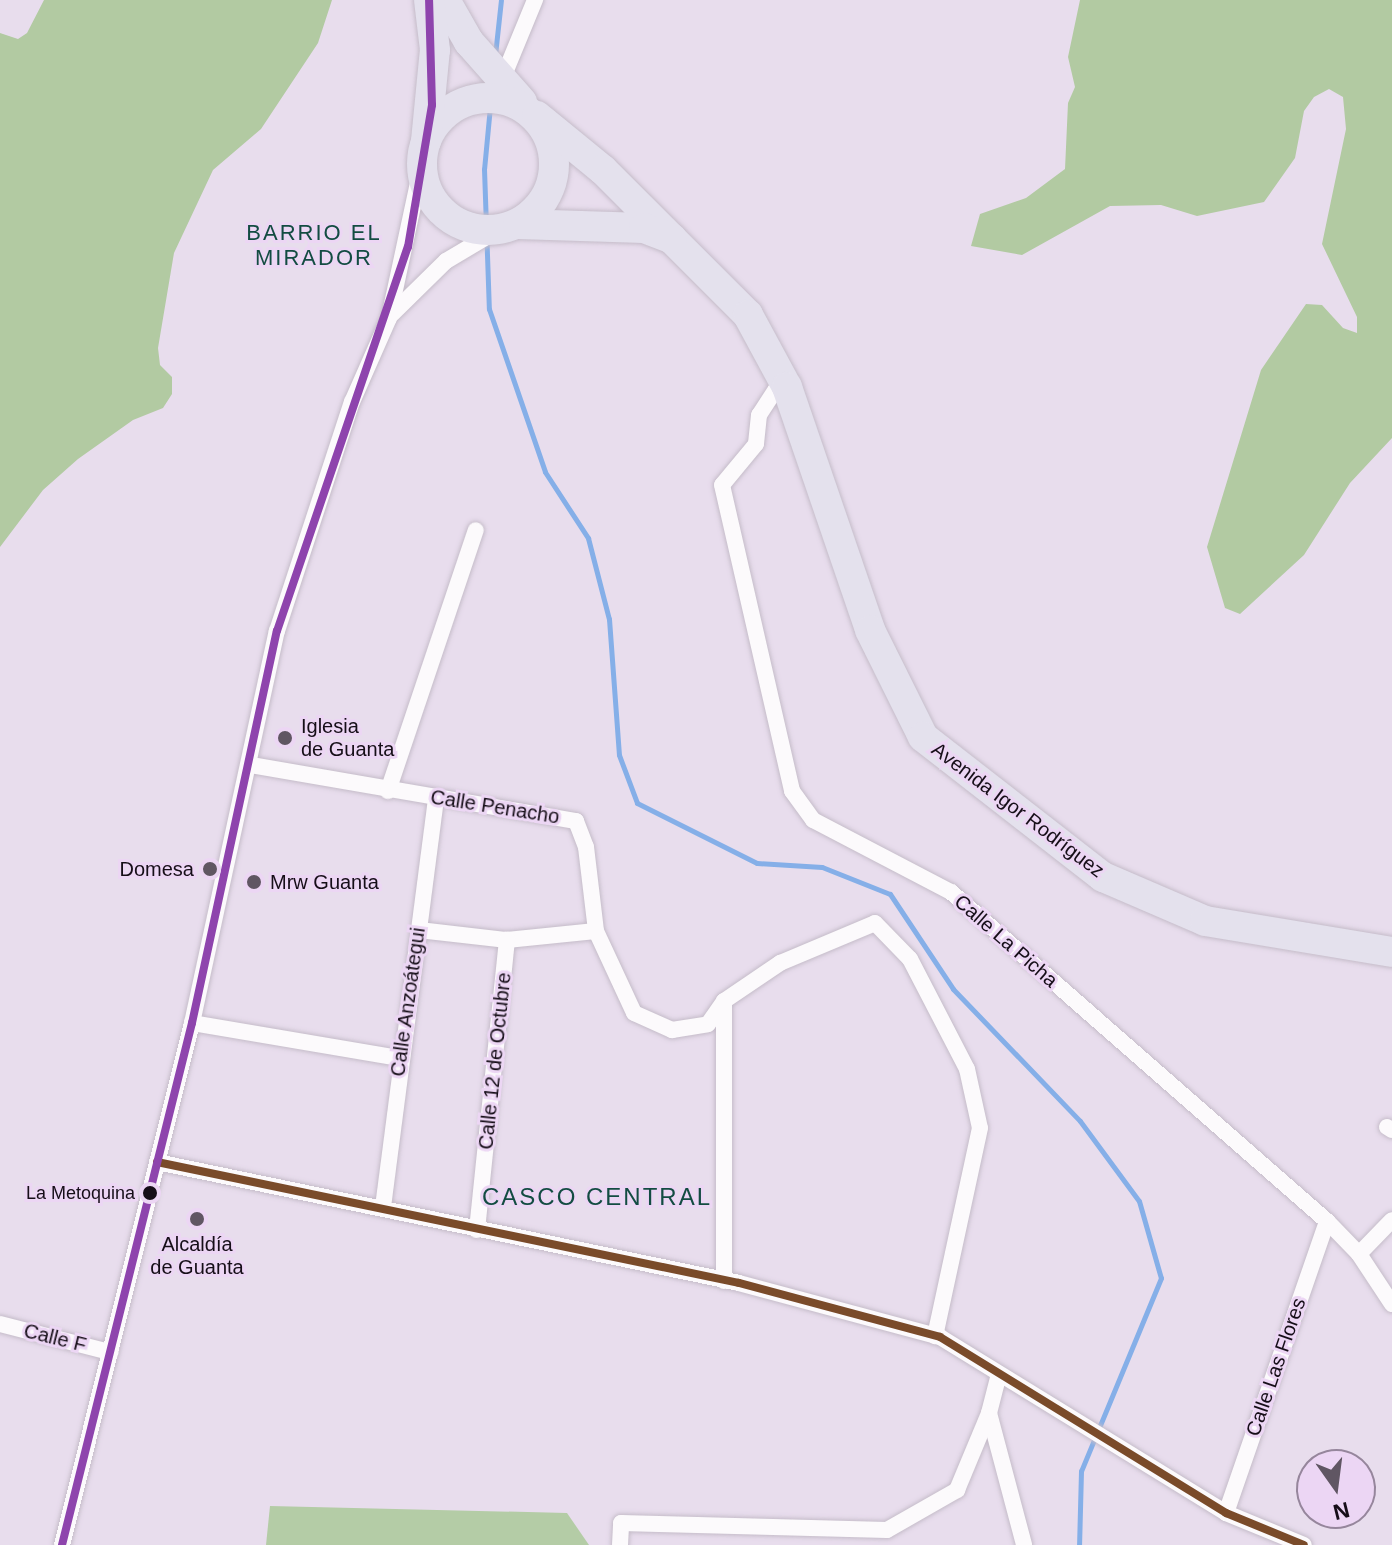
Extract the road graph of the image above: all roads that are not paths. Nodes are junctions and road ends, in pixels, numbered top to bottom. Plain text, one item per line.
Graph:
1 (429, 0) edge
2 (445, 0) edge
3 (535, 0) edge
4 (506, 95) junction
5 (423, 160) junction
6 (509, 227) junction
7 (701, 263) junction
8 (389, 318) junction
9 (787, 387) junction
10 (476, 530) dead end
11 (251, 765) junction
12 (388, 791) junction
13 (436, 799) junction
14 (419, 930) junction
15 (596, 931) junction
16 (507, 940) junction
17 (1392, 952) edge
18 (724, 1001) junction
19 (192, 1023) junction
20 (399, 1058) junction
21 (157, 1162) junction
22 (383, 1207) junction
23 (1392, 1220) edge
24 (1327, 1221) junction
25 (477, 1230) junction
26 (1359, 1254) junction
27 (724, 1281) junction
28 (1392, 1304) edge
29 (0, 1324) edge
30 (935, 1336) junction
31 (110, 1352) junction
32 (999, 1374) junction
33 (989, 1413) junction
34 (1226, 1513) junction
35 (806, 1538) edge
36 (62, 1545) edge
37 (620, 1545) edge
38 (1024, 1545) edge
39 (1304, 1545) edge

1 - 5 highway
2 - 4 highway
3 - 4 street
4 - 5 highway
4 - 6 highway
4 - 7 highway, Avenida Igor Rodríguez
5 - 6 highway
5 - 8 street
6 - 7 highway, Avenida Igor Rodríguez
6 - 8 street
7 - 9 highway, Avenida Igor Rodríguez
8 - 11 street
9 - 17 highway, Avenida Igor Rodríguez
9 - 24 street, Calle La Picha
10 - 12 street
11 - 12 street, Calle Penacho
11 - 19 street
12 - 13 street, Calle Penacho
13 - 14 street, Calle Anzoátegui
13 - 15 street, Calle Penacho
14 - 16 street
14 - 20 street, Calle Anzoátegui
15 - 16 street
15 - 18 street, Calle Penacho
16 - 25 street, Calle 12 de Octubre
18 - 27 street
18 - 30 street, Calle Penacho
19 - 20 street
19 - 21 street
20 - 22 street, Calle Anzoátegui
21 - 22 street
21 - 31 street
22 - 25 street
23 - 26 street
24 - 26 street, Calle La Picha
24 - 34 street, Calle Las Flores
25 - 27 street
26 - 28 street, Calle La Picha
27 - 30 street
29 - 31 street, Calle F
30 - 32 street
31 - 36 street
32 - 33 street
32 - 34 street
33 - 35 street
33 - 38 street
34 - 39 street
35 - 37 street

